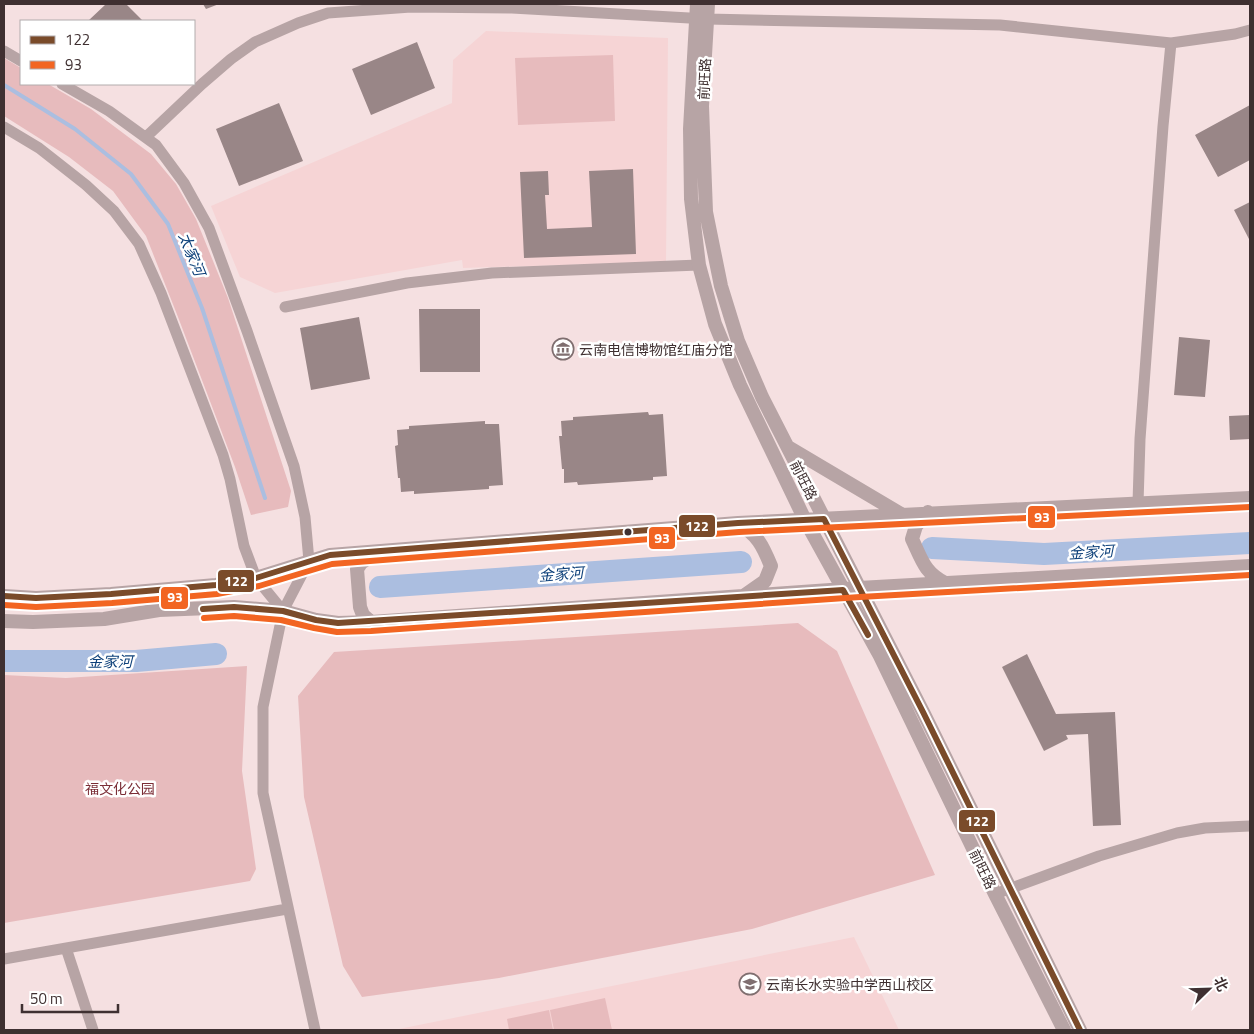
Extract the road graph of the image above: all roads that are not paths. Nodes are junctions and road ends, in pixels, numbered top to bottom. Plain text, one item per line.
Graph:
1 (697, 4) edge
2 (708, 4) edge
3 (702, 19) junction
4 (1250, 30) edge
5 (1171, 43) junction
6 (4, 51) edge
7 (20, 60) edge
8 (64, 85) edge
9 (4, 127) edge
10 (146, 137) junction
11 (699, 265) junction
12 (285, 307) dead end
13 (786, 446) junction
14 (1250, 498) edge
15 (1138, 503) junction
16 (928, 512) junction
17 (901, 514) junction
18 (824, 519) junction
19 (805, 520) junction
20 (738, 523) junction
21 (377, 552) junction
22 (309, 561) junction
23 (1250, 566) edge
24 (256, 578) junction
25 (945, 583) junction
26 (859, 588) junction
27 (843, 590) junction
28 (4, 596) edge
29 (745, 596) junction
30 (283, 611) junction
31 (4, 621) edge
32 (371, 622) junction
33 (1250, 826) edge
34 (1010, 889) junction
35 (995, 894) junction
36 (287, 909) junction
37 (66, 948) junction
38 (4, 959) edge
39 (93, 1030) edge
40 (315, 1030) edge
41 (1064, 1030) edge
42 (1080, 1030) edge

1 - 3 street, 前旺路
2 - 3 street, 前旺路
3 - 5 street
3 - 10 street
3 - 11 street, 前旺路
3 - 13 street, 前旺路
4 - 5 street
5 - 15 street
6 - 7 street
8 - 10 street
9 - 24 street
10 - 22 street
11 - 12 street
11 - 19 street, 前旺路
13 - 17 street
13 - 18 street, 前旺路
14 - 15 street
15 - 16 street
16 - 17 street
16 - 25 street
17 - 18 street
18 - 19 street
18 - 26 street, 前旺路
19 - 20 street
19 - 27 street, 前旺路
20 - 21 street
20 - 29 street
21 - 22 street
21 - 32 street
22 - 24 street
22 - 30 street
23 - 25 street
24 - 28 street
24 - 30 street
25 - 26 street
26 - 27 street
26 - 34 street, 前旺路
27 - 29 street
27 - 35 street, 前旺路
29 - 32 street
30 - 31 street
30 - 32 street
30 - 36 street
33 - 34 street
34 - 35 street
34 - 42 street, 前旺路
35 - 41 street, 前旺路
36 - 37 street
36 - 40 street
37 - 38 street
37 - 39 street

